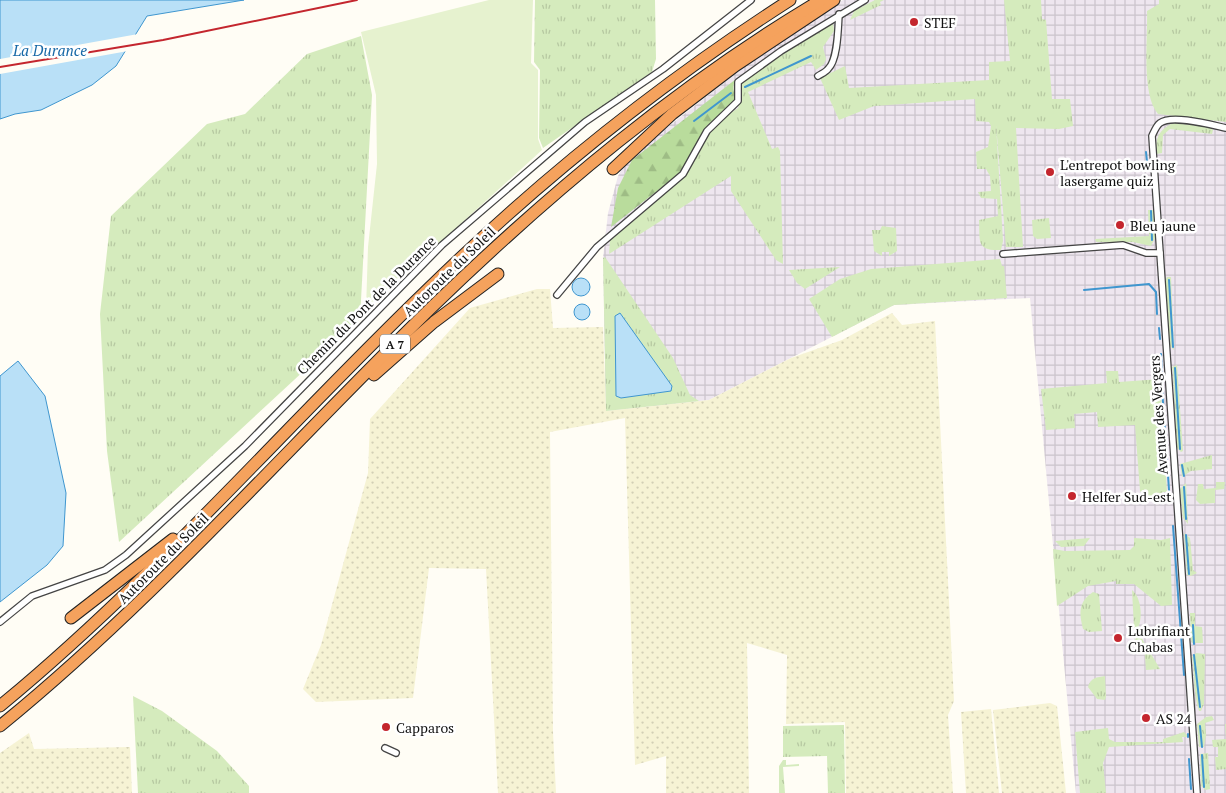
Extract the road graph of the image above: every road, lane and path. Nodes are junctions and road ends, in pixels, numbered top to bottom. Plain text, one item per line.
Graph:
1 (751, 0) edge
2 (790, 0) edge
3 (821, 0) edge
4 (834, 0) edge
5 (865, 0) edge
6 (839, 14) junction
7 (818, 76) dead end
8 (1226, 128) edge
9 (613, 169) dead end
10 (1160, 253) junction
11 (1003, 254) dead end
12 (498, 274) dead end
13 (557, 295) dead end
14 (321, 419) junction
15 (199, 521) junction
16 (71, 618) dead end
17 (0, 622) edge
18 (0, 706) edge
19 (0, 726) edge
20 (385, 748) dead end
21 (396, 753) dead end
22 (1197, 793) edge

1 - 17 street, Chemin du Pont de la Durance
2 - 15 highway, Autoroute du Soleil / A 7
3 - 14 highway, Autoroute du Soleil / A 7
4 - 9 highway
5 - 6 street
6 - 7 street
6 - 13 street
8 - 10 street, Avenue des Vergers
10 - 11 street
10 - 22 street, Avenue des Vergers
12 - 14 highway
14 - 19 highway, Autoroute du Soleil / A 7
15 - 16 highway
15 - 18 highway, Autoroute du Soleil / A 7
20 - 21 street

